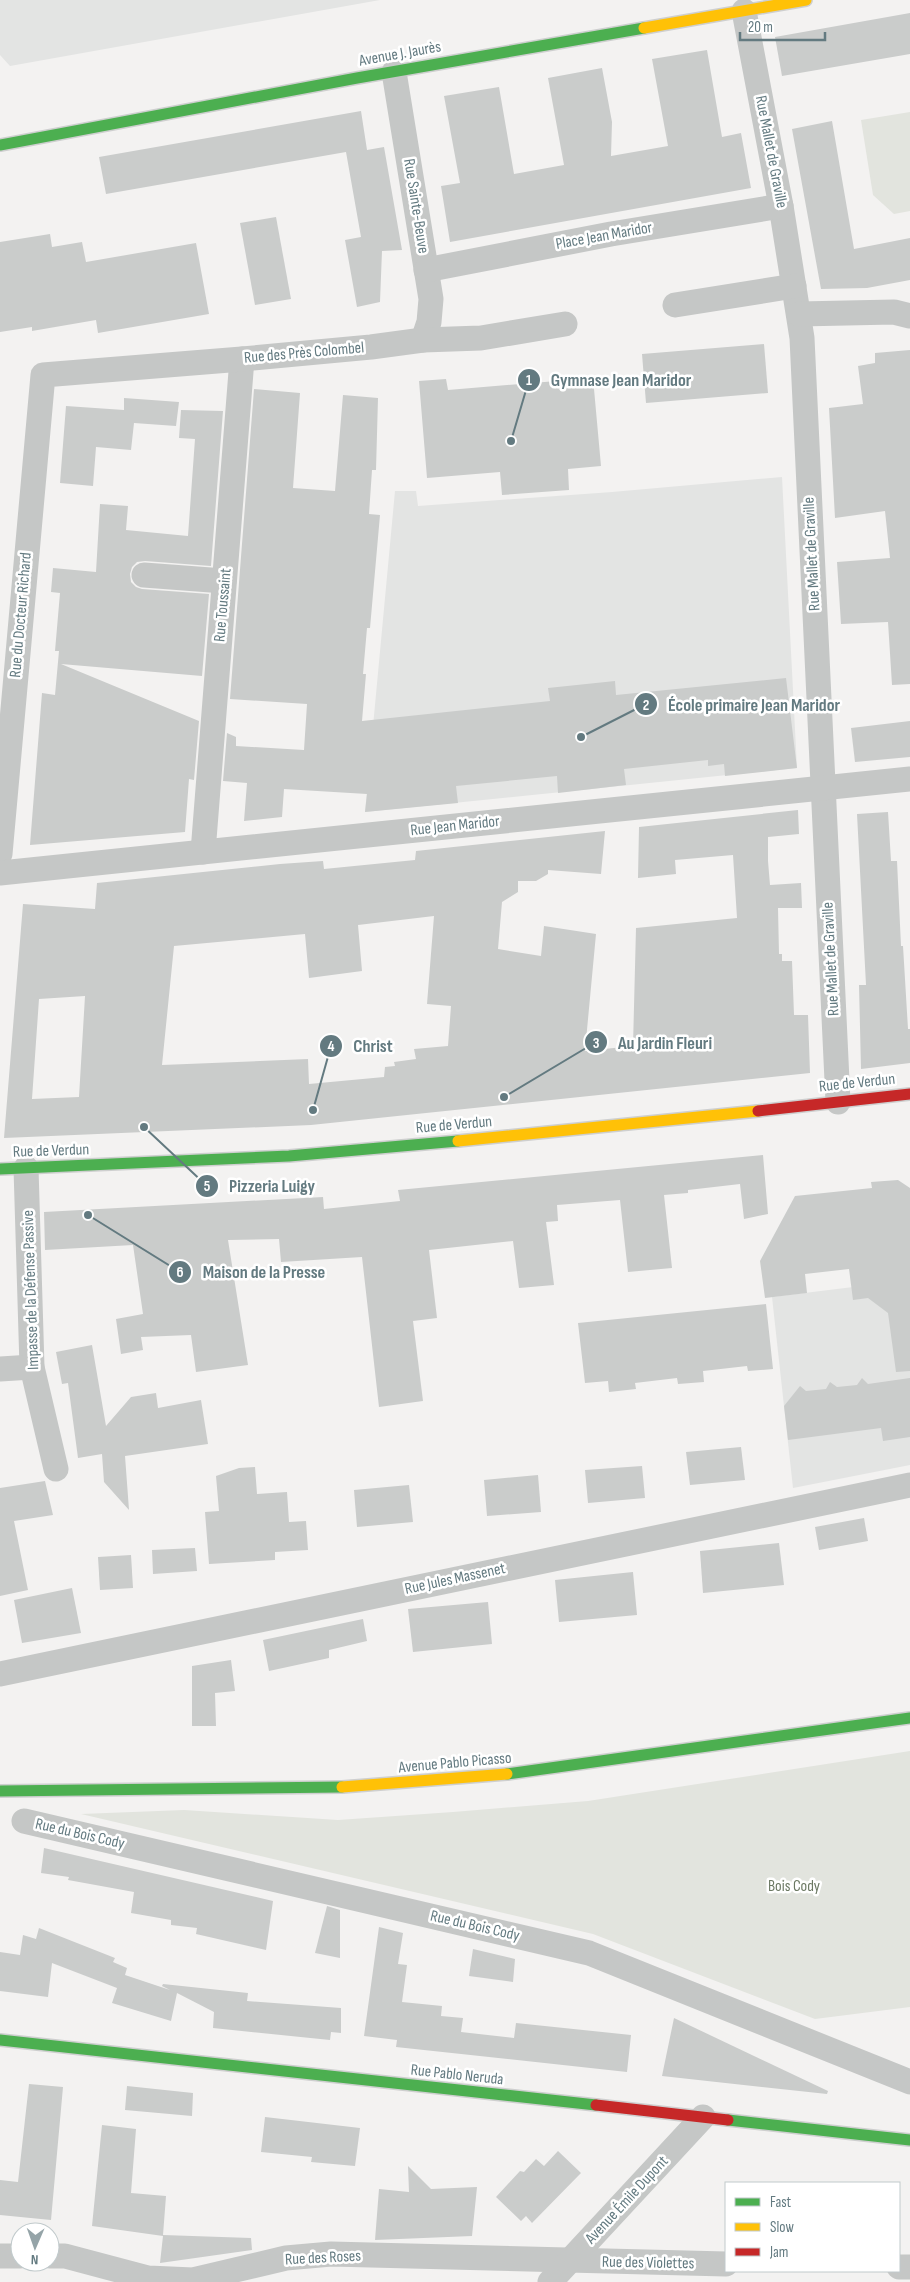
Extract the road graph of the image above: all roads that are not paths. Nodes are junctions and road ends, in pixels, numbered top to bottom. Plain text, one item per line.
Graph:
1 (806, 0) edge
2 (744, 11) junction
3 (394, 72) junction
4 (0, 145) edge
5 (782, 206) junction
6 (426, 270) junction
7 (794, 286) junction
8 (675, 305) dead end
9 (799, 314) junction
10 (910, 316) edge
11 (565, 324) dead end
12 (422, 340) junction
13 (242, 359) junction
14 (43, 375) joint
15 (144, 575) dead end
16 (224, 582) junction
17 (7, 685) edge
18 (910, 779) edge
19 (822, 789) junction
20 (203, 852) junction
21 (0, 854) edge
22 (0, 873) edge
23 (910, 1094) edge
24 (838, 1102) junction
25 (26, 1168) junction
26 (0, 1169) edge
27 (32, 1367) junction
28 (0, 1369) edge
29 (56, 1469) dead end
30 (910, 1485) edge
31 (0, 1674) edge
32 (910, 1718) edge
33 (0, 1791) edge
34 (24, 1821) dead end
35 (0, 2040) edge
36 (910, 2082) edge
37 (703, 2118) junction
38 (910, 2140) edge
39 (60, 2256) edge
40 (570, 2262) junction
41 (725, 2264) edge
42 (550, 2282) edge

1 - 2 street, Avenue J. Jaurès
2 - 3 street, Avenue J. Jaurès
2 - 5 street, Rue Mallet de Graville
3 - 4 street, Avenue J. Jaurès
3 - 6 street, Rue Sainte-Beuve
5 - 6 street, Place Jean Maridor
5 - 7 street, Rue Mallet de Graville
6 - 12 street, Rue Sainte-Beuve
7 - 8 street
7 - 9 street, Rue Mallet de Graville
9 - 10 street
9 - 19 street, Rue Mallet de Graville
11 - 12 street, Rue des Près Colombel
12 - 13 street, Rue des Près Colombel
13 - 14 street, Rue des Près Colombel
13 - 16 street, Rue Toussaint
14 - 17 street, Rue du Docteur Richard
15 - 16 street
16 - 20 street, Rue Toussaint
17 - 21 street, Rue du Docteur Richard
18 - 19 street, Rue Jean Maridor
19 - 20 street, Rue Jean Maridor
19 - 24 street, Rue Mallet de Graville
20 - 22 street, Rue Jean Maridor
23 - 24 street, Rue de Verdun
24 - 25 street, Rue de Verdun
25 - 26 street, Rue de Verdun
25 - 27 street, Impasse de la Défense Passive
27 - 28 street
27 - 29 street, Impasse de la Défense Passive
30 - 31 street, Rue Jules Massenet
32 - 33 street, Avenue Pablo Picasso
34 - 36 street, Rue du Bois Cody
35 - 37 street, Rue Pablo Neruda
37 - 38 street, Rue Pablo Neruda
37 - 40 street, Avenue Émile Dupont
39 - 40 street, Rue des Roses
40 - 41 street, Rue des Violettes
40 - 42 street, Avenue Émile Dupont

